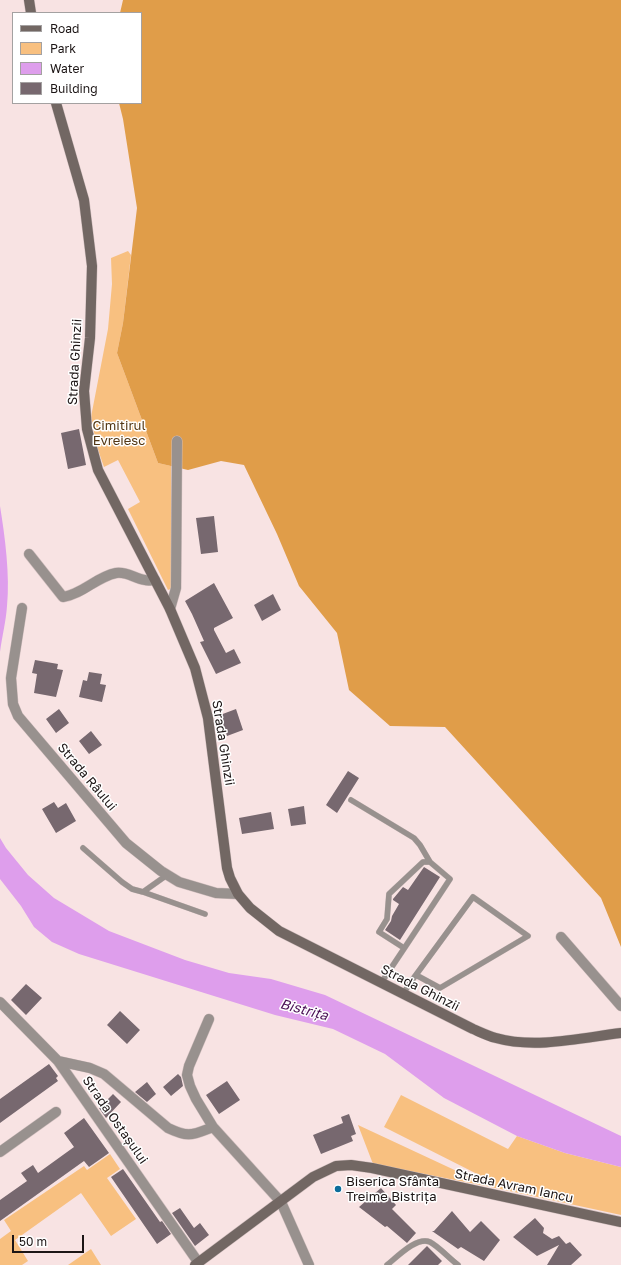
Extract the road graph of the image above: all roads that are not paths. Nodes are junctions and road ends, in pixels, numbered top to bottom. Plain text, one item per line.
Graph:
1 (29, 0) edge
2 (31, 12) edge
3 (56, 104) edge
4 (177, 441) dead end
5 (28, 554) dead end
6 (155, 580) junction
7 (22, 608) dead end
8 (170, 609) junction
9 (351, 800) dead end
10 (83, 848) dead end
11 (430, 862) junction
12 (167, 875) junction
13 (143, 892) junction
14 (238, 894) junction
15 (205, 914) dead end
16 (561, 937) dead end
17 (404, 948) junction
18 (416, 975) junction
19 (381, 983) junction
20 (403, 994) junction
21 (0, 1002) edge
22 (621, 1006) edge
23 (209, 1019) dead end
24 (621, 1033) edge
25 (58, 1061) junction
26 (56, 1112) dead end
27 (213, 1127) junction
28 (0, 1152) edge
29 (281, 1202) junction
30 (621, 1222) edge
31 (196, 1264) edge
32 (455, 1264) edge
33 (310, 1265) edge
34 (388, 1265) edge

1 - 2 street
3 - 6 street, Strada Ghinzii
4 - 8 street
5 - 6 street
6 - 8 street, Strada Ghinzii
7 - 12 street, Strada Râului
8 - 14 street, Strada Ghinzii
9 - 11 lane
10 - 13 lane
11 - 17 lane
11 - 17 lane
12 - 13 lane
12 - 14 street, Strada Râului
13 - 15 lane
14 - 19 street, Strada Ghinzii
16 - 22 street
17 - 19 lane
18 - 18 lane
18 - 20 lane
19 - 20 street, Strada Ghinzii
20 - 24 street, Strada Ghinzii
21 - 25 street, Strada Ostașului
23 - 27 street
25 - 27 street
25 - 31 street, Strada Ostașului
26 - 28 street
27 - 29 street
29 - 30 street, Strada Avram Iancu
29 - 31 street, Strada Avram Iancu
29 - 33 street
32 - 34 lane

